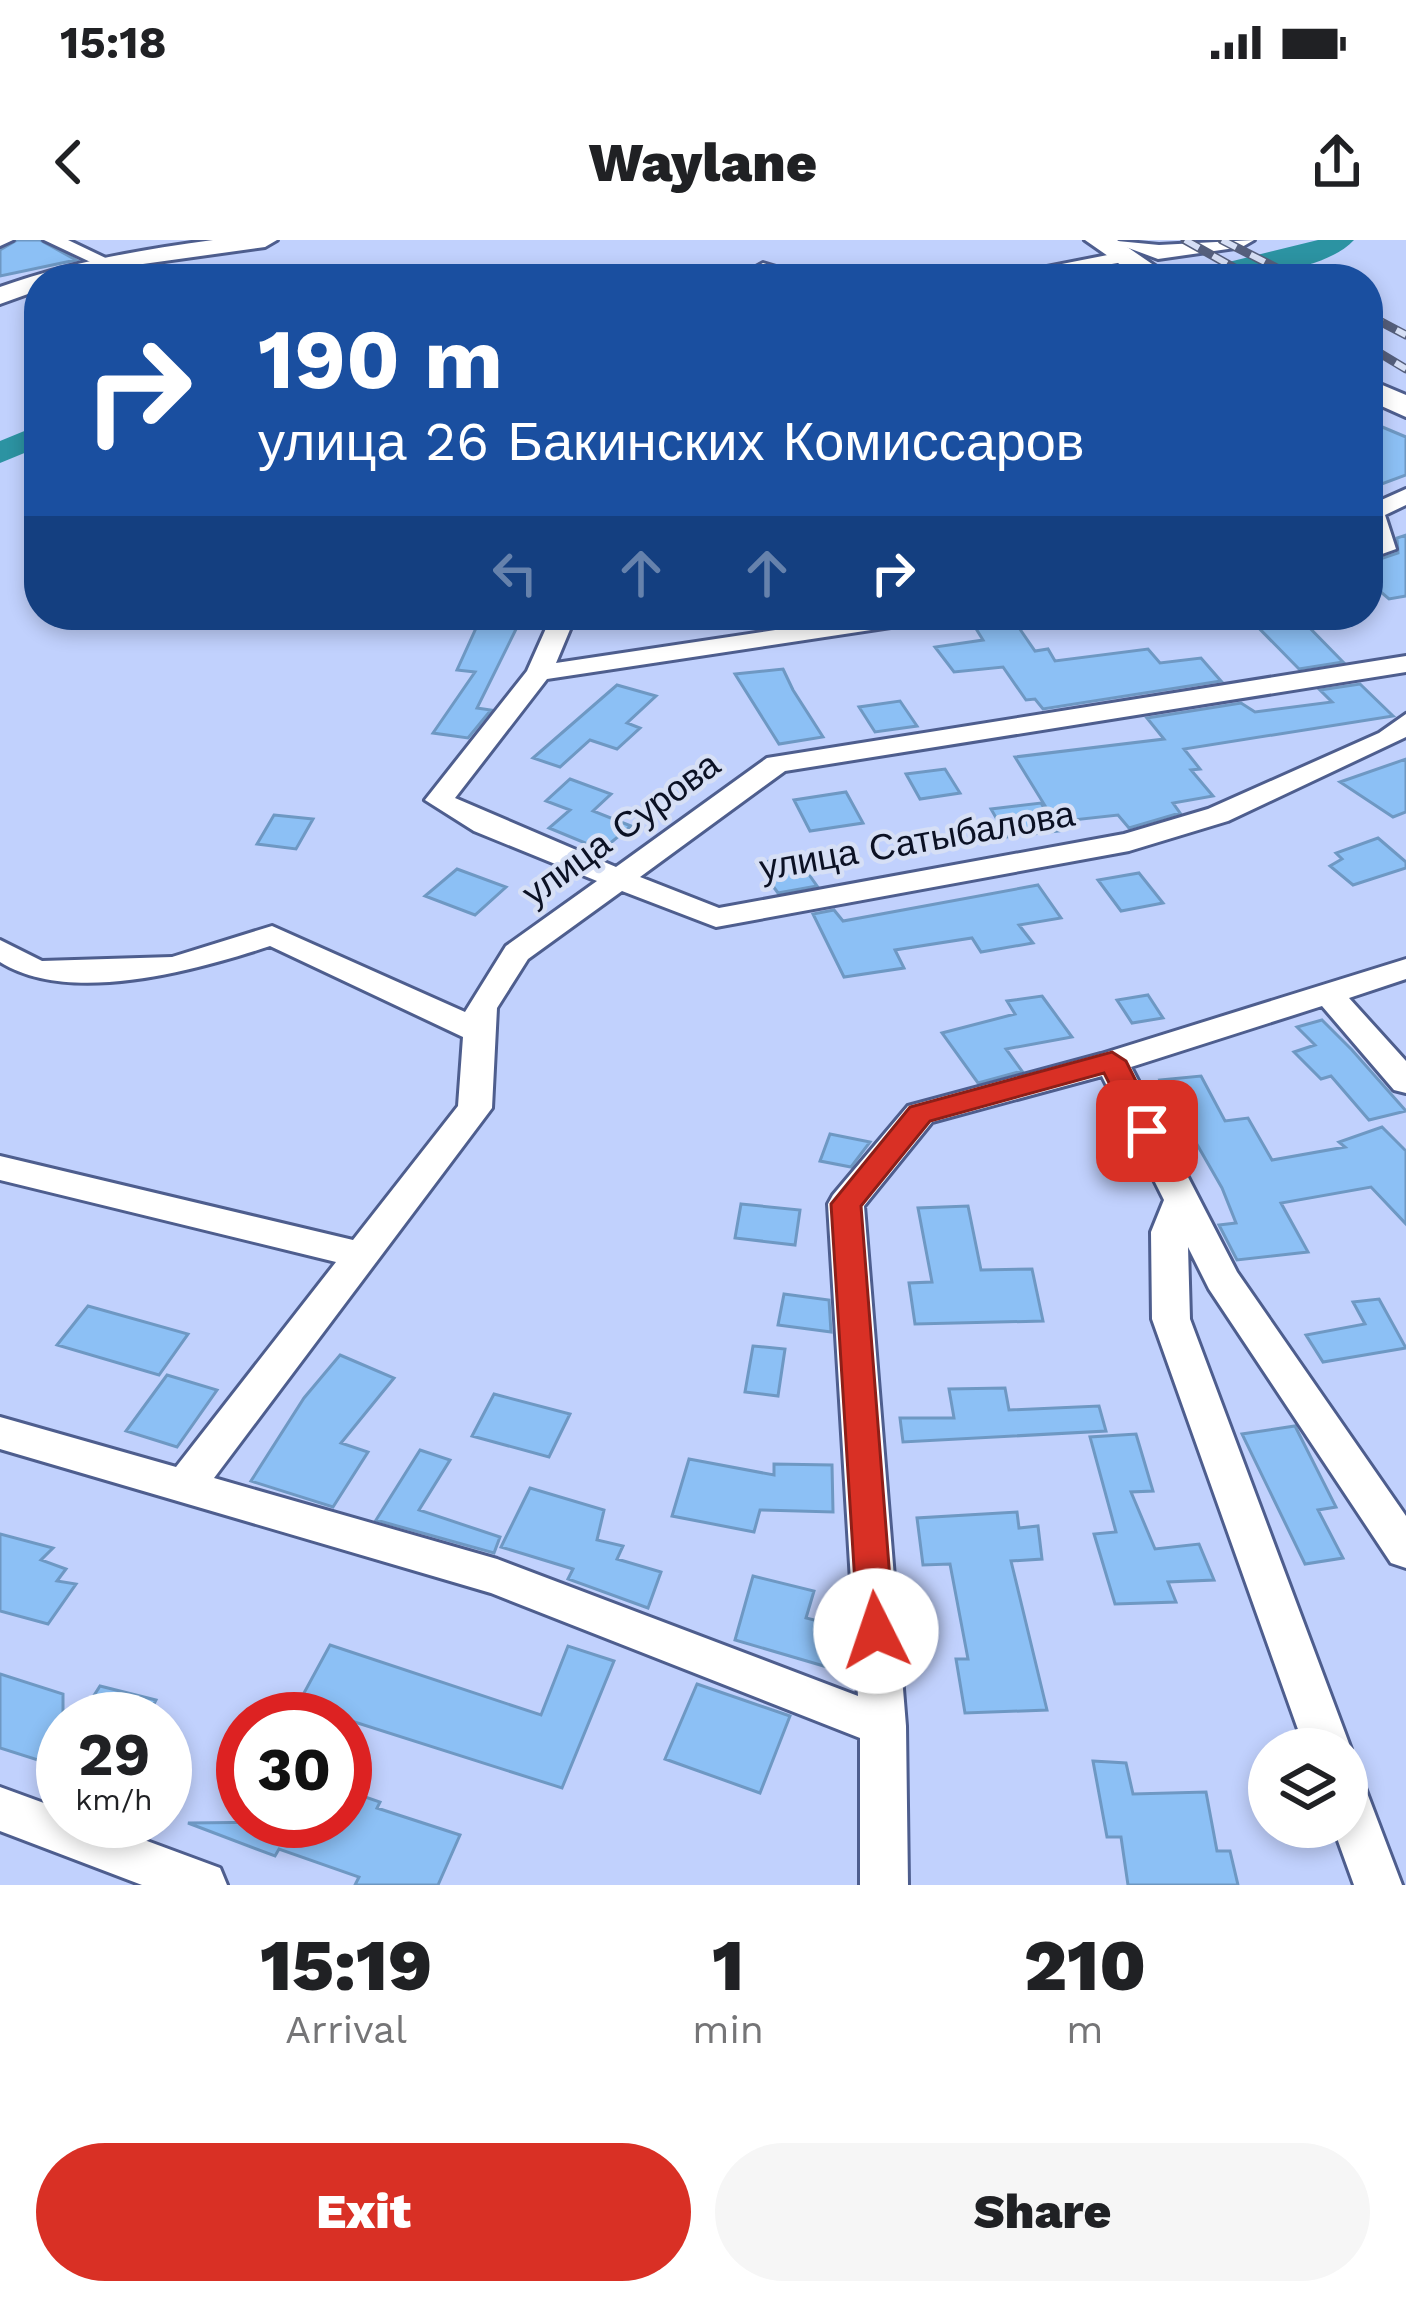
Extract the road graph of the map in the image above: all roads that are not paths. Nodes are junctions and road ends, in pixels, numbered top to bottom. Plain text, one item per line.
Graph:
1 (53, 240) edge
2 (266, 240) edge
3 (1242, 240) edge
4 (1111, 246) edge
5 (105, 262) junction
6 (98, 264) edge
7 (1047, 264) edge
8 (1138, 264) edge
9 (558, 630) edge
10 (796, 630) edge
11 (1406, 664) edge
12 (539, 673) junction
13 (1406, 722) edge
14 (616, 881) junction
15 (0, 949) edge
16 (1406, 969) edge
17 (1330, 996) junction
18 (480, 1032) junction
19 (1112, 1061) junction
20 (1406, 1082) edge
21 (0, 1168) edge
22 (1182, 1200) junction
23 (364, 1256) junction
24 (0, 1433) edge
25 (184, 1487) junction
26 (1406, 1550) edge
27 (883, 1726) junction
28 (1320, 1728) edge
29 (0, 1809) edge
30 (1365, 1848) edge
31 (203, 1885) edge
32 (884, 1885) edge
33 (1378, 1885) edge

1 - 5 street
2 - 5 street
3 - 4 street
4 - 7 street
4 - 8 main road
5 - 6 street
9 - 12 street
10 - 12 street
11 - 14 street, улица Сурова
12 - 14 street, улица Сатыбалова
13 - 14 street, улица Сатыбалова
14 - 18 street, улица Сурова
15 - 18 street
16 - 17 street
17 - 19 street
17 - 20 street
18 - 23 street, улица Сурова
19 - 22 street
19 - 27 street
21 - 23 street
22 - 26 street
22 - 28 street
23 - 25 street, улица Сурова
24 - 25 street
25 - 27 street
27 - 32 street
29 - 31 street
30 - 33 street

